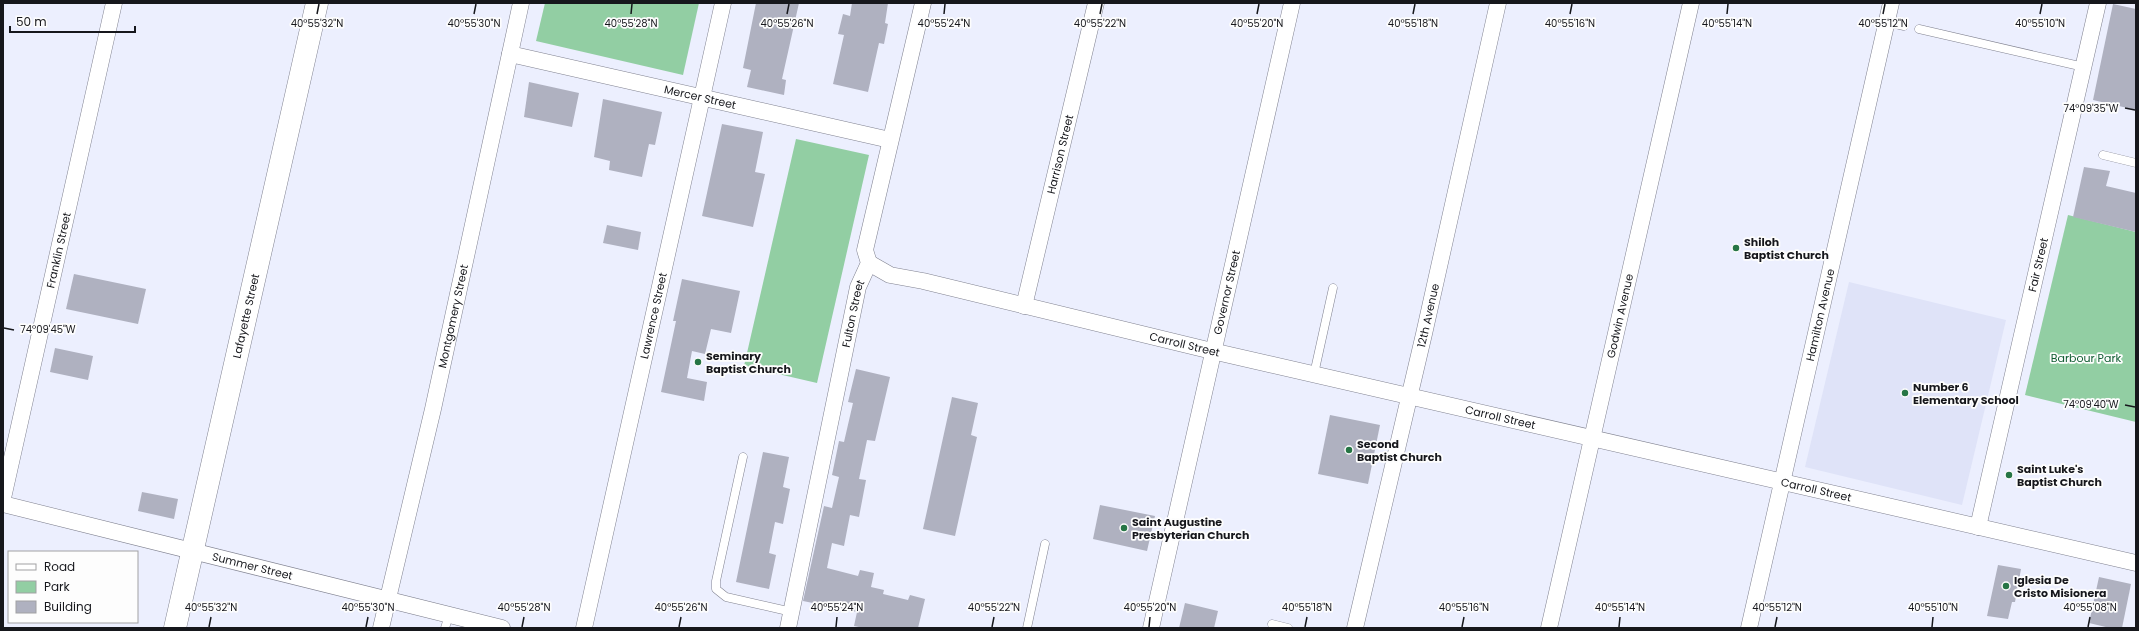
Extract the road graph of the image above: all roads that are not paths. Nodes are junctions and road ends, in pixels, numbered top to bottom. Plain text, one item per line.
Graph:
1 (114, 3) edge
2 (317, 3) edge
3 (522, 3) edge
4 (723, 3) edge
5 (923, 3) edge
6 (1096, 3) edge
7 (1292, 3) edge
8 (1498, 3) edge
9 (1691, 3) edge
10 (1891, 3) edge
11 (2098, 3) edge
12 (1887, 22) junction
13 (1904, 26) dead end
14 (1919, 29) dead end
15 (510, 54) junction
16 (2084, 67) junction
17 (702, 98) junction
18 (890, 140) junction
19 (2103, 155) dead end
20 (2136, 163) edge
21 (869, 263) junction
22 (1333, 288) dead end
23 (1024, 306) junction
24 (1212, 351) junction
25 (1314, 374) junction
26 (1409, 396) junction
27 (1592, 438) junction
28 (743, 457) dead end
29 (1783, 482) junction
30 (3, 498) edge
31 (3, 504) edge
32 (1978, 527) junction
33 (1045, 544) dead end
34 (193, 551) junction
35 (2136, 563) edge
36 (388, 600) junction
37 (792, 612) junction
38 (447, 621) edge
39 (1272, 624) dead end
40 (175, 628) edge
41 (381, 628) edge
42 (502, 628) edge
43 (584, 628) edge
44 (788, 628) edge
45 (1027, 628) edge
46 (1151, 628) edge
47 (1288, 628) edge
48 (1355, 628) edge
49 (1549, 628) edge
50 (1750, 628) edge

1 - 30 street, Franklin Street
2 - 34 main road, Lafayette Street
3 - 15 street, Montgomery Street
4 - 17 street, Lawrence Street
5 - 18 street
6 - 23 street, Harrison Street
7 - 24 street, Governor Street
8 - 26 street, 12th Avenue
9 - 27 street, Godwin Avenue
10 - 12 street, Hamilton Avenue
11 - 16 street, Fair Street
12 - 13 lane
12 - 29 street, Hamilton Avenue
14 - 16 lane
15 - 17 street, Mercer Street
15 - 36 street, Montgomery Street
16 - 32 street, Fair Street
17 - 18 street, Mercer Street
17 - 43 street, Lawrence Street
18 - 21 street
19 - 20 lane
21 - 23 street, Carroll Street
21 - 37 street, Fulton Street
22 - 25 lane
23 - 24 street, Carroll Street
24 - 25 street, Carroll Street
24 - 46 street, Governor Street
25 - 26 street, Carroll Street
26 - 27 street, Carroll Street
26 - 48 street, 12th Avenue
27 - 29 street, Carroll Street
27 - 49 street, Godwin Avenue
28 - 37 lane
29 - 32 street, Carroll Street
29 - 50 street, Hamilton Avenue
31 - 34 street, Summer Street
32 - 35 street, Carroll Street
33 - 45 lane
34 - 36 street, Summer Street
34 - 40 main road, Lafayette Street
36 - 38 street, Summer Street
36 - 41 street, Montgomery Street
37 - 44 street, Fulton Street
38 - 42 street, Summer Street
39 - 47 lane

